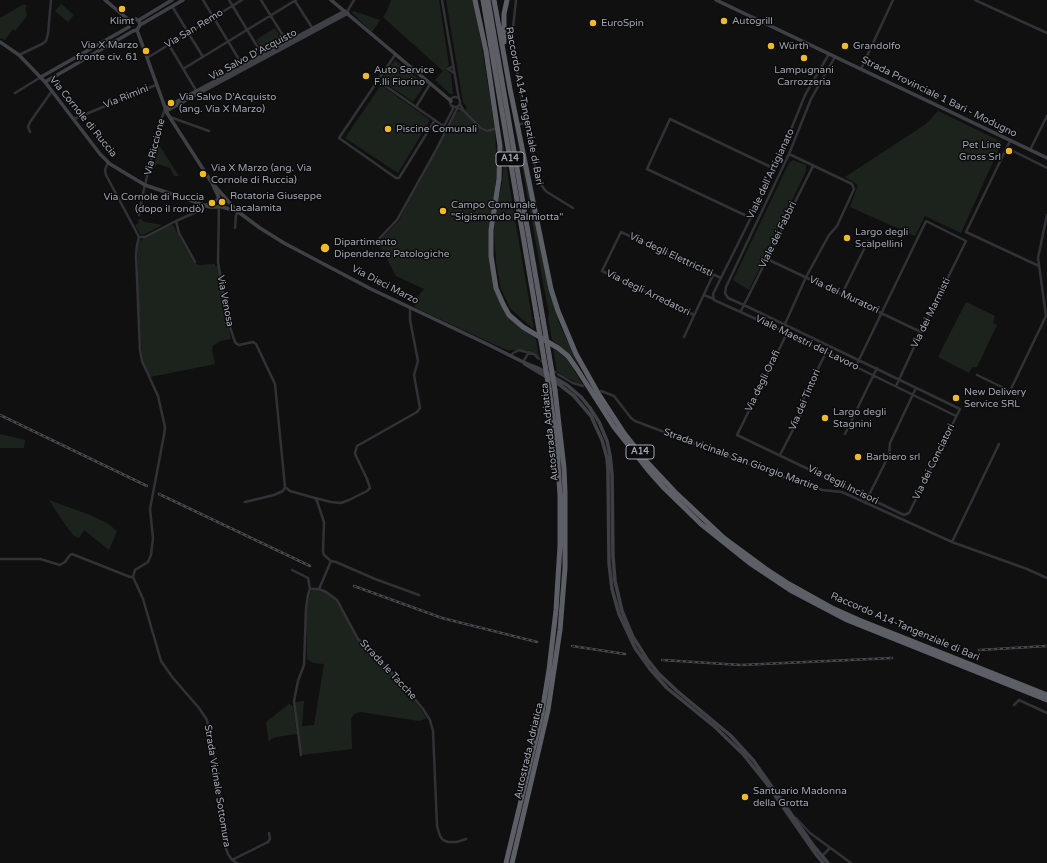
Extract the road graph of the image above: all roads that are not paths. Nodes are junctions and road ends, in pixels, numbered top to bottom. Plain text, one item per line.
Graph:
1 (51, 0) edge
2 (105, 0) edge
3 (172, 0) edge
4 (183, 0) edge
5 (203, 0) edge
6 (229, 0) edge
7 (242, 0) edge
8 (261, 0) edge
9 (295, 0) edge
10 (332, 0) edge
11 (354, 0) edge
12 (442, 0) edge
13 (477, 0) edge
14 (483, 0) edge
15 (488, 0) edge
16 (494, 0) edge
17 (507, 0) edge
18 (516, 0) edge
19 (716, 0) edge
20 (893, 0) edge
21 (975, 0) edge
22 (172, 6) junction
23 (232, 6) junction
24 (347, 12) junction
25 (270, 15) junction
26 (213, 18) junction
27 (138, 20) junction
28 (130, 21) junction
29 (140, 25) junction
30 (129, 27) junction
31 (135, 30) junction
32 (247, 30) junction
33 (313, 30) junction
34 (188, 32) junction
35 (1047, 33) edge
36 (0, 42) edge
37 (228, 42) junction
38 (288, 44) junction
39 (168, 45) junction
40 (828, 54) junction
41 (19, 55) junction
42 (395, 55) junction
43 (203, 57) junction
44 (263, 57) junction
45 (835, 57) junction
46 (147, 58) junction
47 (453, 66) junction
48 (244, 67) junction
49 (183, 69) junction
50 (861, 69) junction
51 (454, 73) junction
52 (41, 77) junction
53 (377, 80) junction
54 (45, 82) junction
55 (430, 84) junction
56 (156, 85) junction
57 (457, 89) junction
58 (510, 89) junction
59 (52, 91) junction
60 (197, 92) junction
61 (15, 93) dead end
62 (454, 97) junction
63 (460, 99) junction
64 (450, 101) junction
65 (460, 104) junction
66 (416, 106) junction
67 (454, 107) junction
68 (165, 109) junction
69 (464, 111) junction
70 (1047, 116) edge
71 (169, 117) junction
72 (74, 119) junction
73 (435, 120) junction
74 (527, 123) junction
75 (520, 124) dead end
76 (445, 127) junction
77 (495, 129) dead end
78 (30, 132) dead end
79 (209, 132) dead end
80 (1010, 140) junction
81 (1007, 148) junction
82 (1030, 150) junction
83 (789, 154) junction
84 (1047, 158) edge
85 (108, 162) junction
86 (813, 166) junction
87 (1047, 168) edge
88 (775, 169) junction
89 (212, 183) junction
90 (145, 185) junction
91 (218, 199) junction
92 (226, 199) junction
93 (196, 202) junction
94 (205, 205) junction
95 (221, 206) junction
96 (573, 208) dead end
97 (196, 211) junction
98 (238, 212) junction
99 (139, 215) dead end
100 (1047, 215) edge
101 (751, 218) junction
102 (176, 221) junction
103 (235, 228) dead end
104 (621, 232) joint
105 (139, 237) junction
106 (868, 241) dead end
107 (376, 242) dead end
108 (767, 259) junction
109 (195, 262) dead end
110 (1040, 266) junction
111 (713, 275) junction
112 (806, 277) junction
113 (721, 278) junction
114 (842, 294) junction
115 (704, 295) junction
116 (728, 298) joint
117 (714, 300) junction
118 (744, 305) junction
119 (410, 308) junction
120 (741, 311) junction
121 (881, 313) junction
122 (694, 315) junction
123 (540, 318) junction
124 (785, 324) junction
125 (790, 327) junction
126 (921, 332) junction
127 (787, 333) junction
128 (684, 337) dead end
129 (829, 346) junction
130 (529, 352) junction
131 (826, 352) junction
132 (511, 356) junction
133 (538, 358) tunnel mouth
134 (859, 360) junction
135 (523, 362) junction
136 (856, 366) junction
137 (877, 368) junction
138 (559, 375) tunnel mouth
139 (874, 375) junction
140 (977, 375) dead end
141 (899, 379) junction
142 (583, 386) dead end
143 (896, 386) junction
144 (916, 388) junction
145 (601, 390) dead end
146 (913, 394) junction
147 (960, 409) joint
148 (957, 416) junction
149 (845, 434) dead end
150 (737, 435) joint
151 (999, 444) dead end
152 (780, 455) junction
153 (286, 488) junction
154 (315, 498) junction
155 (868, 498) junction
156 (245, 502) dead end
157 (865, 503) junction
158 (906, 515) joint
159 (952, 542) junction
160 (0, 558) edge
161 (331, 561) junction
162 (292, 570) dead end
163 (133, 577) junction
164 (1047, 578) edge
165 (310, 589) junction
166 (319, 589) junction
167 (419, 595) dead end
168 (1047, 695) edge
169 (1047, 700) edge
170 (1014, 705) dead end
171 (1047, 712) edge
172 (301, 755) dead end
173 (792, 814) junction
174 (269, 833) dead end
175 (466, 839) dead end
176 (830, 848) junction
177 (822, 856) junction
178 (232, 860) junction
179 (237, 863) edge
180 (506, 863) edge
181 (512, 863) edge
182 (824, 863) edge
183 (828, 863) edge
184 (851, 863) edge

1 - 41 street
2 - 28 main road
3 - 27 main road
4 - 22 main road
5 - 26 street
6 - 23 street
7 - 23 street, Via San Remo
8 - 25 street
9 - 25 street
9 - 33 street
10 - 24 main road
11 - 24 street
12 - 47 street
13 - 169 highway, Raccordo A14-Tangenziale di Bari / A14
14 - 123 highway, Autostrada Adriatica / A14
15 - 123 highway, Autostrada Adriatica / A14
16 - 58 highway, Raccordo A14-Tangenziale di Bari / A14
17 - 58 highway
18 - 74 street
19 - 40 main road, Strada Provinciale 1 Bari - Modugno
20 - 50 street
21 - 35 street
22 - 29 main road
22 - 34 street
23 - 26 street, Via San Remo
23 - 32 street
24 - 33 main road, Via Salvo D'Acquisto
24 - 42 main road
25 - 32 street
25 - 38 street
26 - 34 street, Via San Remo
26 - 37 street
27 - 28 main road
27 - 29 main road
28 - 30 main road
29 - 31 main road
30 - 31 main road
30 - 52 main road
31 - 46 main road, Via Dieci Marzo
31 - 54 main road
32 - 37 street
32 - 44 street
33 - 38 main road, Via Salvo D'Acquisto
34 - 39 street, Via San Remo
34 - 43 street
36 - 41 main road, Via Cornole di Ruccia
37 - 43 street
37 - 48 street
38 - 44 main road, Via Salvo D'Acquisto
39 - 46 street, Via San Remo
39 - 49 street
40 - 45 main road, Strada Provinciale 1 Bari - Modugno
40 - 88 street, Viale dell'Artigianato
41 - 52 main road, Via Cornole di Ruccia
42 - 53 street
42 - 55 main road
43 - 49 street
44 - 48 main road, Via Salvo D'Acquisto
45 - 50 main road, Strada Provinciale 1 Bari - Modugno
45 - 83 street, Viale dell'Artigianato
46 - 56 main road, Via Dieci Marzo
47 - 51 street
47 - 51 street
48 - 60 main road, Via Salvo D'Acquisto
49 - 60 street
50 - 80 main road, Strada Provinciale 1 Bari - Modugno
51 - 57 street
52 - 54 main road, Via Cornole di Ruccia
52 - 61 street
53 - 66 street
53 - 73 street
54 - 59 main road, Via Cornole di Ruccia
55 - 64 main road
55 - 66 street
56 - 68 main road, Via Dieci Marzo
56 - 72 street, Via Rimini
57 - 62 street
57 - 63 street
58 - 168 highway, Raccordo A14-Tangenziale di Bari / A14
59 - 72 main road, Via Cornole di Ruccia
59 - 78 street
60 - 68 main road, Via Salvo D'Acquisto
62 - 63 street
62 - 64 street
63 - 65 street
64 - 67 street
65 - 67 street
65 - 69 street
66 - 73 street
67 - 69 street
67 - 76 street
68 - 71 main road, Via Dieci Marzo
68 - 90 street, Via Riccione
69 - 77 street
70 - 82 street
71 - 79 street
71 - 89 main road, Via Dieci Marzo
72 - 85 main road, Via Cornole di Ruccia
73 - 76 street
74 - 75 street
74 - 96 street
76 - 107 street
80 - 81 street
80 - 82 main road, Strada Provinciale 1 Bari - Modugno
81 - 87 street
81 - 110 street
82 - 84 main road, Strada Provinciale 1 Bari - Modugno
83 - 86 street
83 - 116 street, Viale dell'Artigianato
85 - 90 main road, Via Cornole di Ruccia
85 - 105 street
86 - 108 street, Viale dei Fabbri
86 - 112 street
88 - 101 street, Viale dell'Artigianato
88 - 101 street
89 - 91 main road, Via Dieci Marzo
89 - 92 main road, Via Dieci Marzo
90 - 93 main road, Via Cornole di Ruccia
90 - 99 street, Via Riccione
91 - 92 main road
91 - 94 main road
91 - 95 main road
92 - 95 main road
92 - 98 main road, Via Dieci Marzo
93 - 94 main road, Via Cornole di Ruccia
93 - 97 street
94 - 95 main road, Via Cornole di Ruccia
94 - 97 street
95 - 98 main road, Via Cornole di Ruccia
95 - 153 street, Via Venosa
97 - 102 street
98 - 103 street
98 - 119 main road, Via Dieci Marzo
100 - 110 street
101 - 113 street, Viale dell'Artigianato
102 - 105 street
102 - 109 street
104 - 111 street, Via degli Elettricisti
104 - 122 street, Via degli Arredatori
105 - 163 street
106 - 114 street
108 - 112 street, Via dei Muratori
108 - 118 street, Viale dei Fabbri
110 - 140 street
111 - 113 street, Via degli Elettricisti
111 - 115 street
112 - 114 street, Via dei Muratori
112 - 124 street
113 - 117 street, Viale dell'Artigianato
114 - 121 street, Via dei Muratori
115 - 117 street, Viale Maestri del Lavoro
115 - 122 street
116 - 118 street, Viale Maestri del Lavoro
117 - 120 street, Viale Maestri del Lavoro
118 - 120 street, Viale dei Fabbri
118 - 124 street, Viale Maestri del Lavoro
119 - 132 main road, Via Dieci Marzo
119 - 154 street
120 - 127 street, Viale Maestri del Lavoro
121 - 126 street, Via dei Muratori
121 - 126 street, Via dei Marmisti
121 - 134 street
122 - 128 street
123 - 180 highway, Autostrada Adriatica / A14, bridge
123 - 181 highway, Autostrada Adriatica / A14, bridge
124 - 125 street, Viale Maestri del Lavoro
125 - 127 street, Via degli Orafi
125 - 129 street, Viale Maestri del Lavoro
126 - 141 street, Via dei Marmisti
127 - 131 street, Viale Maestri del Lavoro
127 - 150 street, Via degli Orafi
129 - 131 street, Via dei Tintori
129 - 134 street, Viale Maestri del Lavoro
130 - 132 street
130 - 133 street
130 - 135 street
131 - 136 street, Viale Maestri del Lavoro
131 - 152 street, Via dei Tintori
132 - 135 main road, Via Dieci Marzo
134 - 136 street
134 - 137 street, Viale Maestri del Lavoro
135 - 173 main road
135 - 182 main road
136 - 139 street, Viale Maestri del Lavoro
137 - 139 street
137 - 141 street, Viale Maestri del Lavoro
138 - 142 street
139 - 143 street, Viale Maestri del Lavoro
139 - 149 street
141 - 143 street, Via dei Marmisti
141 - 144 street, Viale Maestri del Lavoro
143 - 146 street, Viale Maestri del Lavoro
144 - 146 street
144 - 147 street, Viale Maestri del Lavoro
145 - 157 street, Strada vicinale San Giorgio Martire
146 - 148 street, Viale Maestri del Lavoro
146 - 155 street
147 - 148 street, Via dei Conciatori
148 - 158 street, Via dei Conciatori
150 - 152 street, Via degli Incisori
151 - 159 street
152 - 155 street, Via degli Incisori
153 - 154 street
153 - 156 street
154 - 161 street
155 - 157 street
155 - 158 street, Via degli Incisori
157 - 159 street, Strada vicinale San Giorgio Martire
159 - 164 street, Strada vicinale San Giorgio Martire
160 - 163 street
161 - 166 street
161 - 167 street
162 - 165 street
163 - 178 street, Strada Vicinale Sottomura
165 - 166 street
165 - 172 street
166 - 175 street, Strada le Tacche
170 - 171 street
173 - 176 street
173 - 177 main road
174 - 178 street
176 - 177 street
176 - 184 street
177 - 183 main road
178 - 179 street, Strada Vicinale Sottomura

